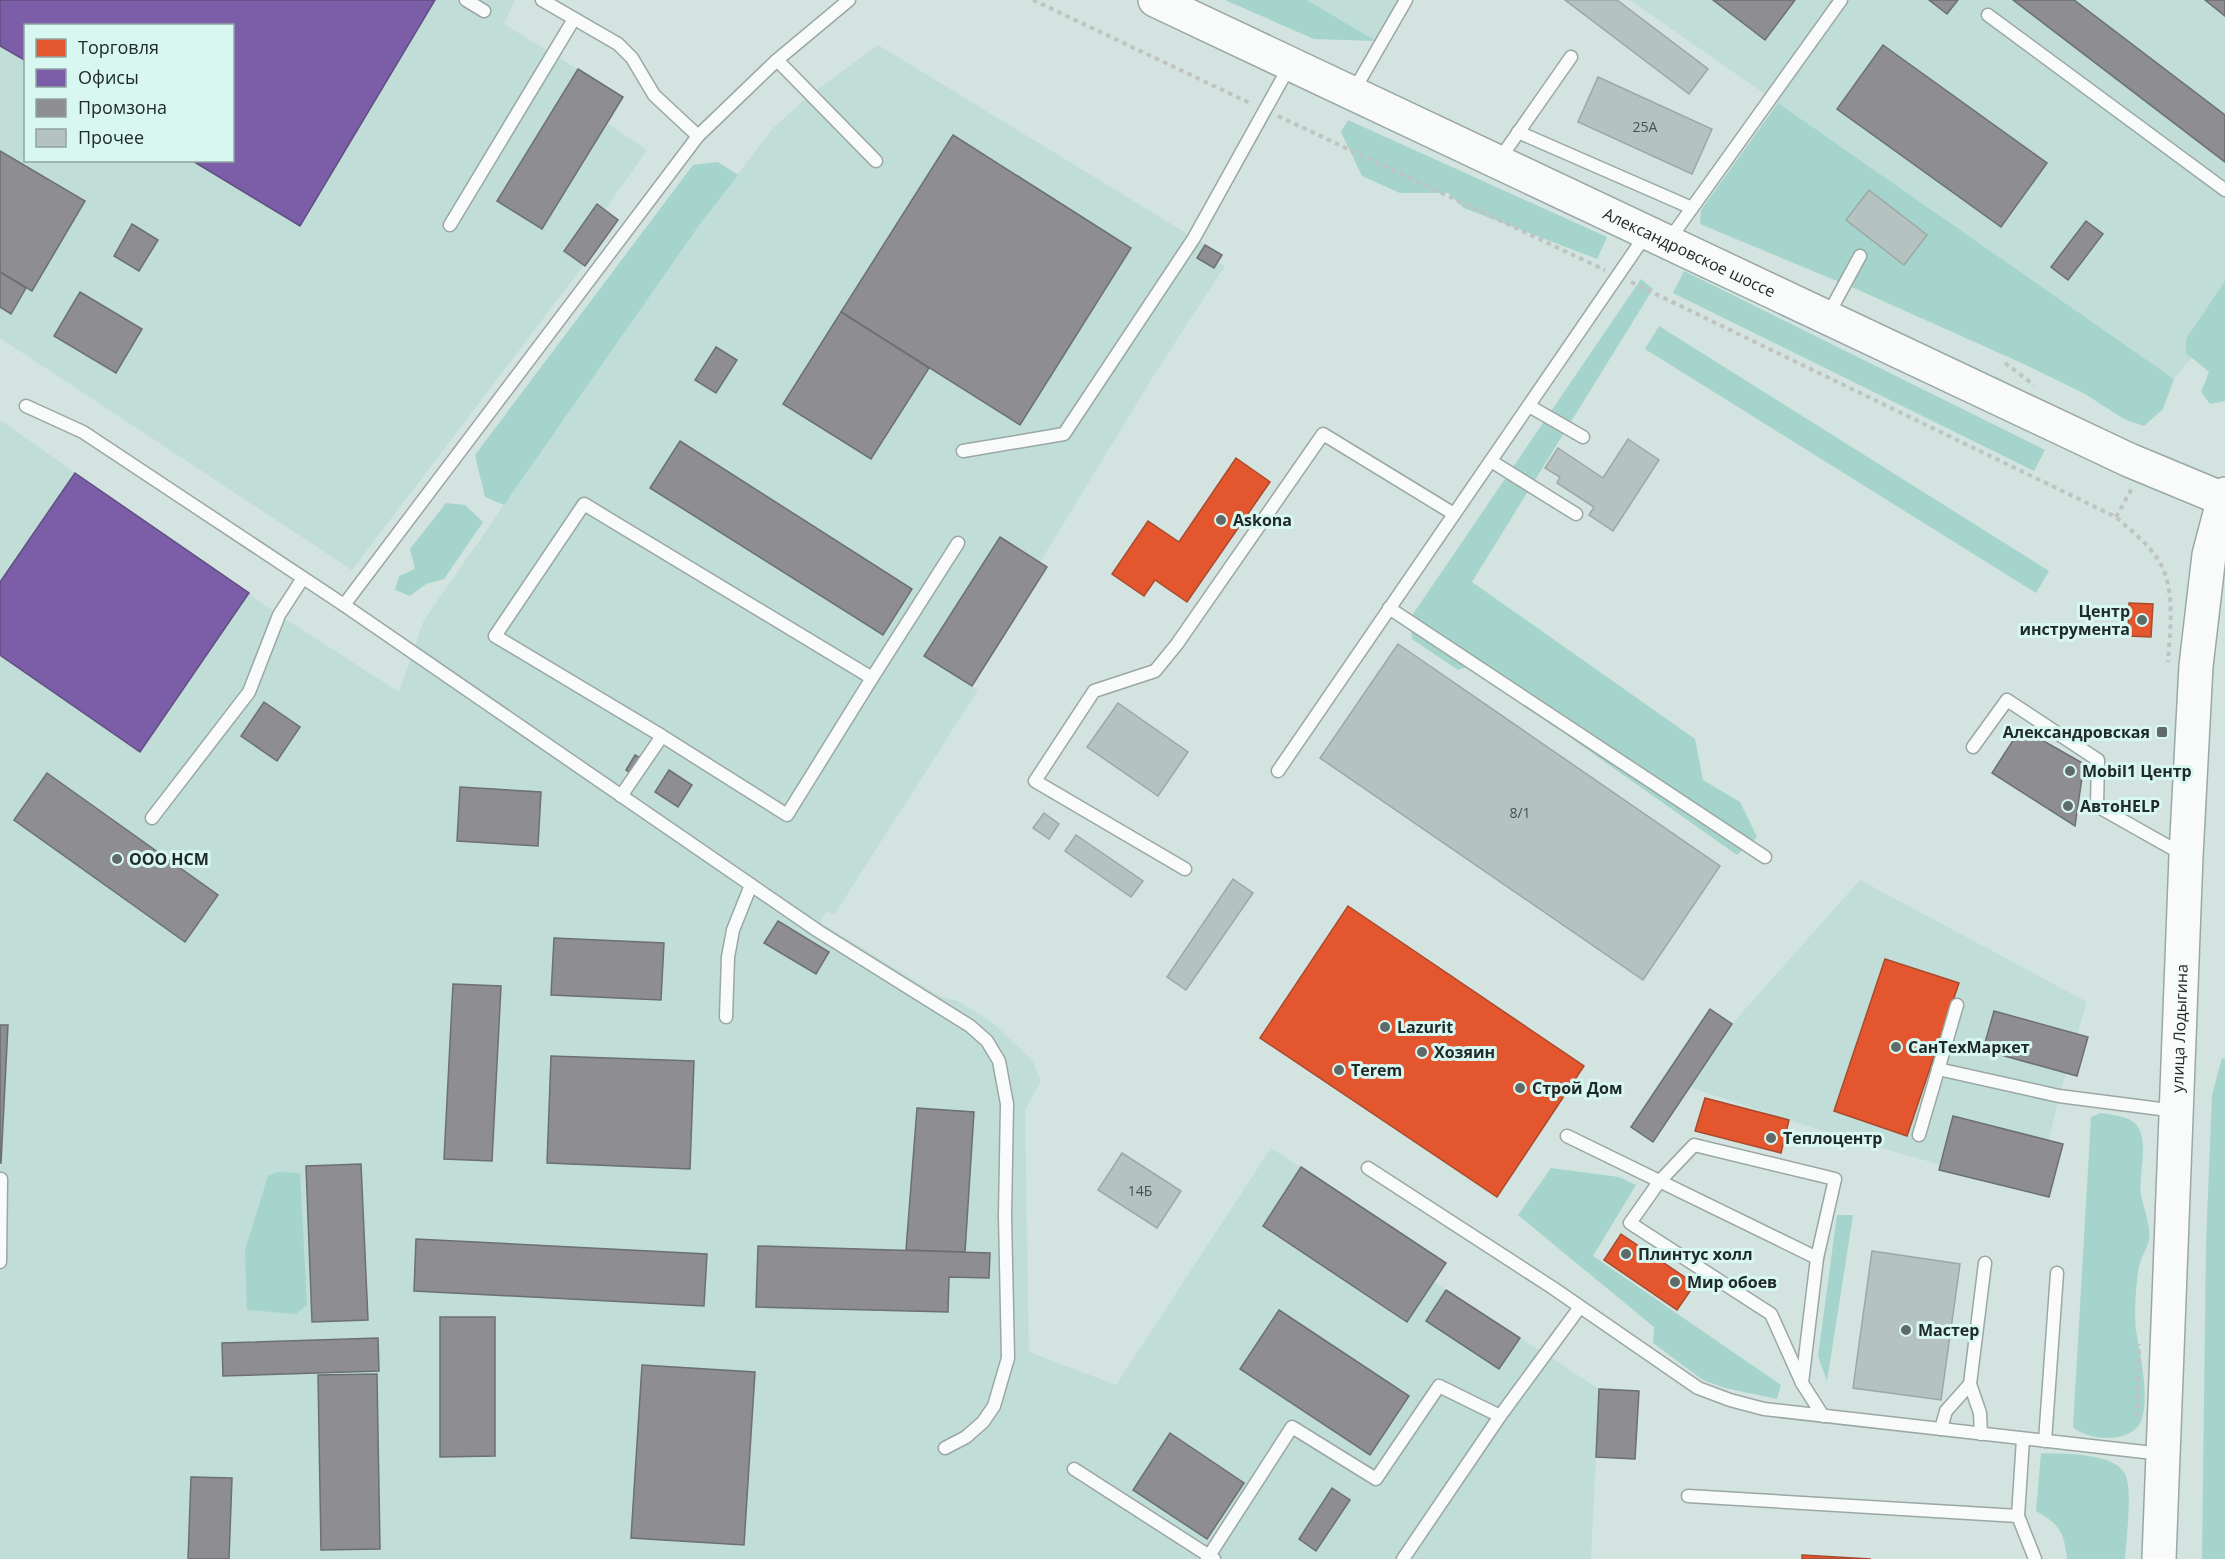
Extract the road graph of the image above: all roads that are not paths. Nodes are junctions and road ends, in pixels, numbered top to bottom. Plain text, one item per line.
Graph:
1 (466, 0) edge
2 (542, 0) edge
3 (849, 0) edge
4 (1155, 0) edge
5 (1406, 0) edge
6 (1841, 0) edge
7 (484, 11) dead end
8 (1988, 15) dead end
9 (574, 19) junction
10 (1571, 57) dead end
11 (777, 60) junction
12 (1290, 64) junction
13 (1352, 93) junction
14 (1518, 132) junction
15 (698, 136) junction
16 (876, 161) dead end
17 (1498, 161) junction
18 (2225, 190) edge
19 (1692, 208) junction
20 (450, 225) dead end
21 (1658, 236) junction
22 (1860, 256) dead end
23 (1828, 316) junction
24 (26, 406) dead end
25 (1528, 406) junction
26 (1582, 437) dead end
27 (963, 451) dead end
28 (1491, 460) junction
29 (2224, 498) edge
30 (1454, 514) junction
31 (1576, 514) dead end
32 (958, 543) dead end
33 (303, 578) junction
34 (344, 605) junction
35 (1389, 608) junction
36 (872, 678) junction
37 (662, 736) junction
38 (1973, 747) dead end
39 (1278, 771) dead end
40 (621, 796) junction
41 (152, 818) dead end
42 (2186, 856) junction
43 (1765, 858) dead end
44 (1185, 869) dead end
45 (751, 885) junction
46 (1957, 1005) dead end
47 (726, 1017) dead end
48 (1938, 1069) junction
49 (2176, 1111) junction
50 (1918, 1135) dead end
51 (1567, 1136) dead end
52 (1368, 1168) dead end
53 (2, 1179) dead end
54 (1659, 1182) junction
55 (1817, 1258) junction
56 (0, 1262) edge
57 (1985, 1263) dead end
58 (2057, 1273) dead end
59 (1580, 1306) junction
60 (1802, 1383) junction
61 (1970, 1384) junction
62 (1500, 1416) junction
63 (1823, 1416) junction
64 (1941, 1429) junction
65 (1981, 1434) junction
66 (2023, 1438) junction
67 (2044, 1441) junction
68 (945, 1448) dead end
69 (2150, 1452) junction
70 (1074, 1469) dead end
71 (1688, 1496) dead end
72 (2018, 1516) junction
73 (1210, 1558) edge
74 (1403, 1559) edge
75 (2035, 1559) edge
76 (2159, 1559) edge

1 - 7 lane
2 - 9 lane
3 - 11 lane
4 - 12 main road, Александровское шоссе
5 - 13 lane
6 - 19 lane
8 - 18 lane
9 - 15 lane
9 - 20 lane
10 - 14 lane
11 - 15 lane
11 - 16 lane
12 - 13 main road, Александровское шоссе
12 - 27 lane
13 - 17 main road, Александровское шоссе
14 - 17 lane
14 - 19 lane
15 - 34 lane
17 - 21 main road, Александровское шоссе
19 - 21 lane
21 - 23 main road, Александровское шоссе
21 - 25 lane
22 - 23 lane
23 - 29 main road, Александровское шоссе
24 - 33 lane
25 - 26 lane
25 - 28 lane
28 - 30 lane
28 - 31 lane
29 - 42 main road, улица Лодыгина
30 - 35 lane
30 - 44 lane
32 - 36 lane
33 - 34 lane
33 - 41 lane
34 - 40 lane
35 - 39 lane
35 - 43 lane
36 - 37 lane
36 - 37 lane
37 - 40 lane
38 - 42 lane
40 - 45 lane
42 - 49 main road, улица Лодыгина
45 - 47 lane
45 - 68 lane
46 - 48 lane
48 - 49 lane
48 - 50 lane
49 - 69 main road, улица Лодыгина
51 - 54 lane
52 - 59 lane
53 - 56 lane
54 - 55 lane
54 - 55 lane
54 - 60 lane
55 - 60 lane
57 - 61 lane
58 - 67 lane
59 - 62 lane
59 - 63 lane
60 - 63 lane
61 - 64 lane
61 - 65 lane
62 - 73 lane
62 - 74 lane
63 - 64 lane
64 - 65 lane
65 - 66 lane
66 - 67 lane
66 - 72 lane
67 - 69 lane
69 - 76 main road, улица Лодыгина
70 - 73 lane
71 - 72 lane
72 - 75 lane

